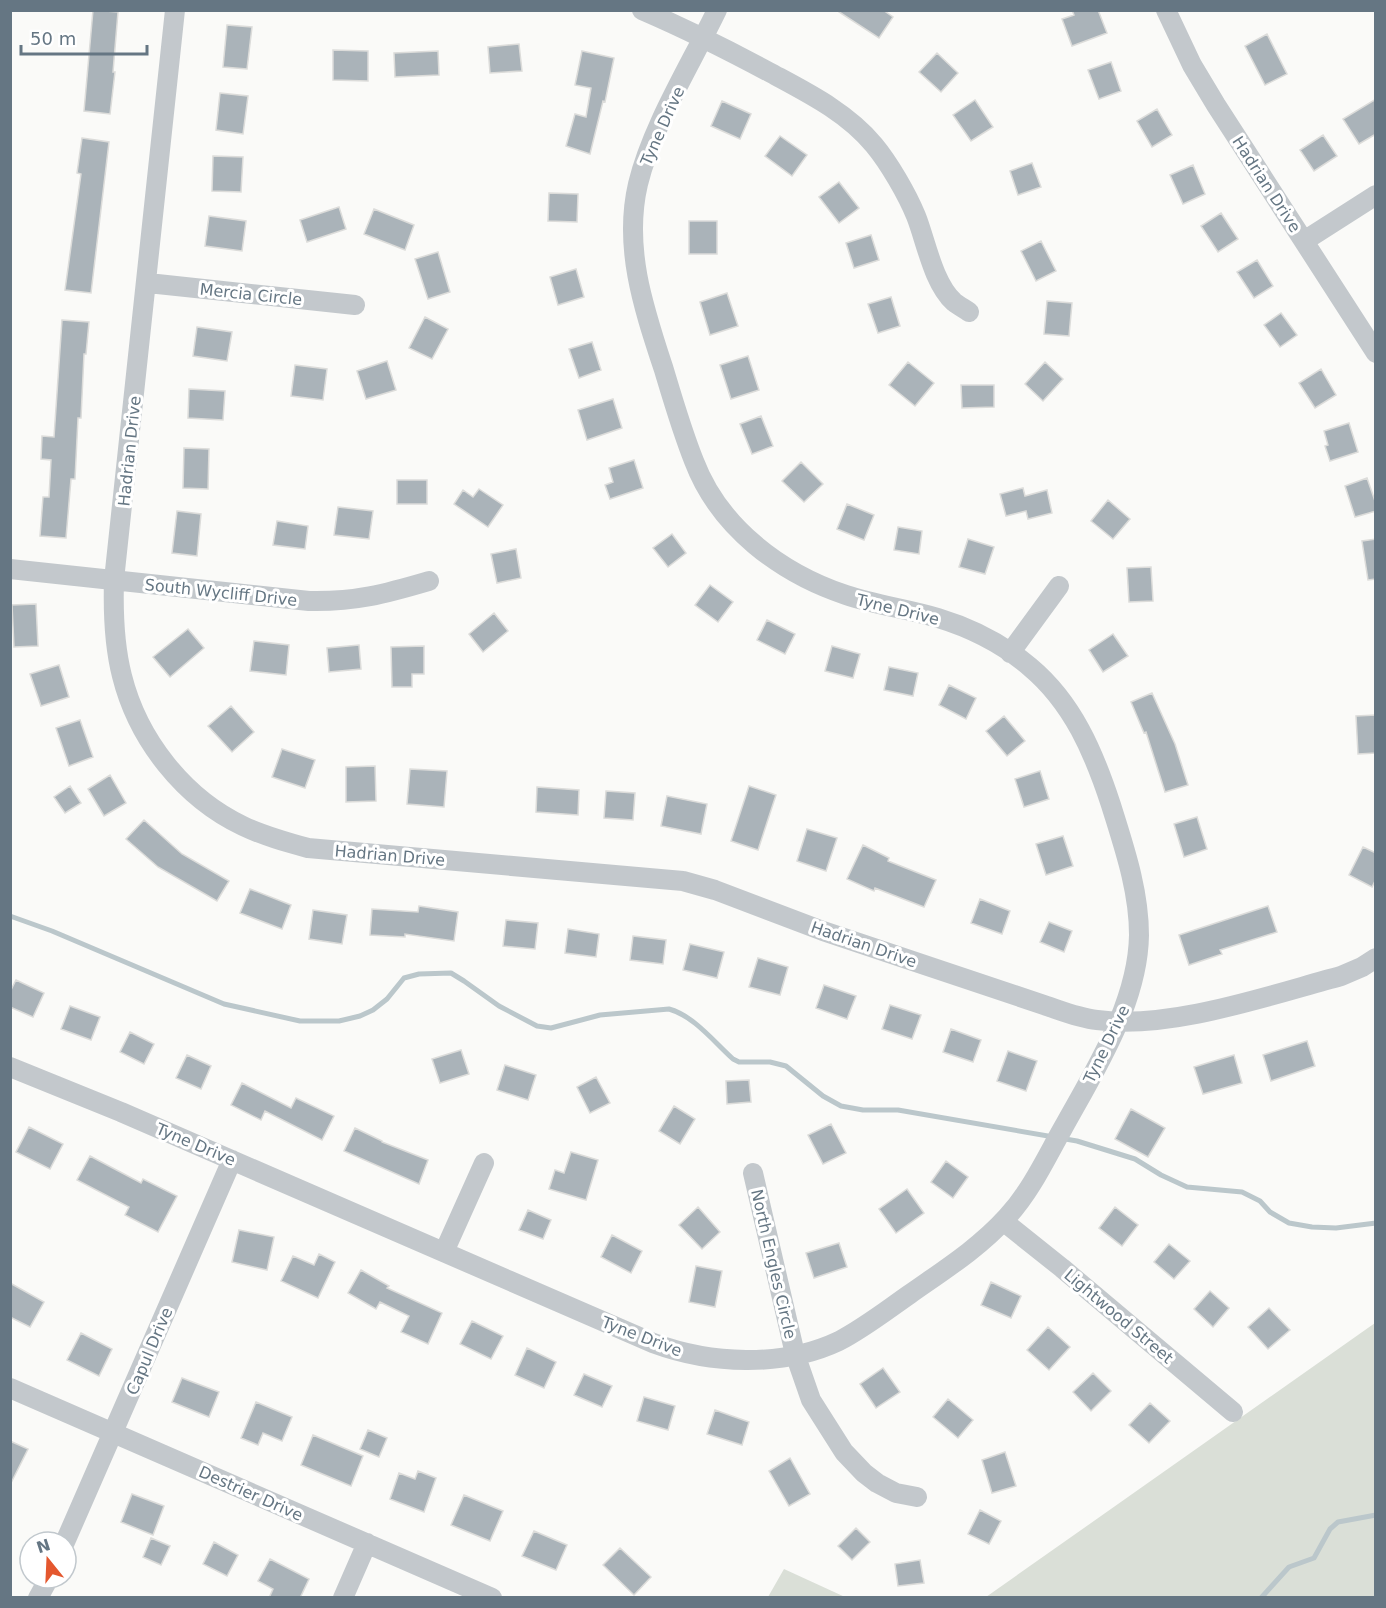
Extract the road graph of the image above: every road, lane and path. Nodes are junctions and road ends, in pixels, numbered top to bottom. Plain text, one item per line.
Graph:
1 (175, 10) edge
2 (642, 10) edge
3 (717, 10) edge
4 (1166, 10) edge
5 (704, 37) junction
6 (1376, 195) edge
7 (1304, 241) junction
8 (147, 283) junction
9 (355, 305) dead end
10 (969, 312) dead end
11 (1376, 353) edge
12 (10, 569) edge
13 (114, 580) junction
14 (429, 580) dead end
15 (1059, 586) dead end
16 (1011, 653) junction
17 (1376, 958) edge
18 (1118, 1021) junction
19 (10, 1068) edge
20 (232, 1160) junction
21 (484, 1163) dead end
22 (753, 1173) dead end
23 (1003, 1221) junction
24 (444, 1252) junction
25 (795, 1354) junction
26 (10, 1388) edge
27 (1233, 1412) dead end
28 (114, 1433) junction
29 (917, 1497) dead end
30 (70, 1530) edge
31 (367, 1543) junction
32 (343, 1598) edge
33 (492, 1598) edge

1 - 8 street, Hadrian Drive
2 - 5 street
3 - 5 street, Tyne Drive
4 - 7 street, Hadrian Drive
5 - 10 street
5 - 16 street, Tyne Drive
6 - 7 street
7 - 11 street, Hadrian Drive
8 - 9 street, Mercia Circle
8 - 13 street, Hadrian Drive
12 - 13 street, South Wycliff Drive
13 - 14 street, South Wycliff Drive
13 - 18 street, Hadrian Drive
15 - 16 street
16 - 18 street, Tyne Drive
17 - 18 street, Hadrian Drive
18 - 23 street, Tyne Drive
19 - 20 street, Tyne Drive
20 - 24 street, Tyne Drive
20 - 28 street, Capul Drive
21 - 24 street
22 - 25 street, North Engles Circle
23 - 25 street, Tyne Drive
23 - 27 street, Lightwood Street
24 - 25 street, Tyne Drive
25 - 29 street, North Engles Circle
26 - 28 street, Destrier Drive
28 - 30 street, Capul Drive
28 - 31 street, Destrier Drive
31 - 32 street
31 - 33 street, Destrier Drive

